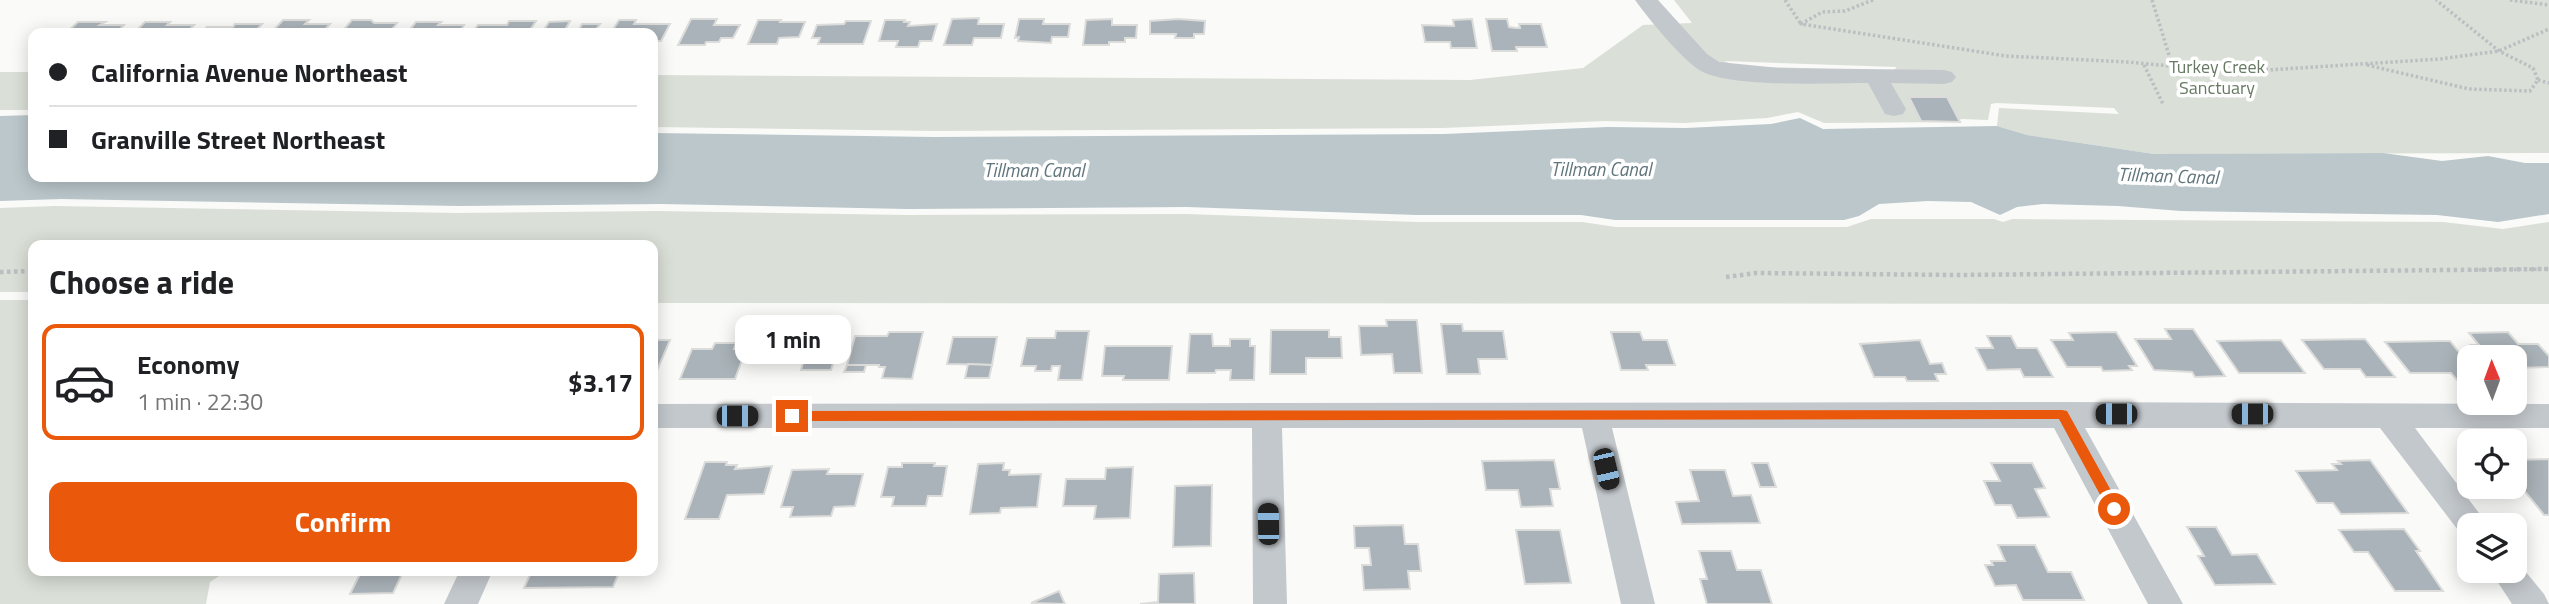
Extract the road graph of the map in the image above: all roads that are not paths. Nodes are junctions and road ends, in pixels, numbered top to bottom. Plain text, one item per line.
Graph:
1 (1646, 0) edge
2 (1876, 77) junction
3 (1944, 77) dead end
4 (1894, 109) dead end
5 (2062, 414) junction
6 (2387, 414) junction
7 (1594, 415) junction
8 (658, 416) edge
9 (1267, 416) junction
10 (2549, 416) edge
11 (2463, 513) edge
12 (474, 576) edge
13 (2516, 583) edge
14 (461, 604) edge
15 (1270, 604) edge
16 (1638, 604) edge
17 (2166, 604) edge
18 (2532, 604) edge

1 - 2 street
2 - 3 street
2 - 4 street
5 - 6 street
5 - 7 street
5 - 17 street
6 - 10 street
6 - 11 street
7 - 9 street
7 - 16 street
8 - 9 street
9 - 15 street
12 - 14 street
13 - 18 street

